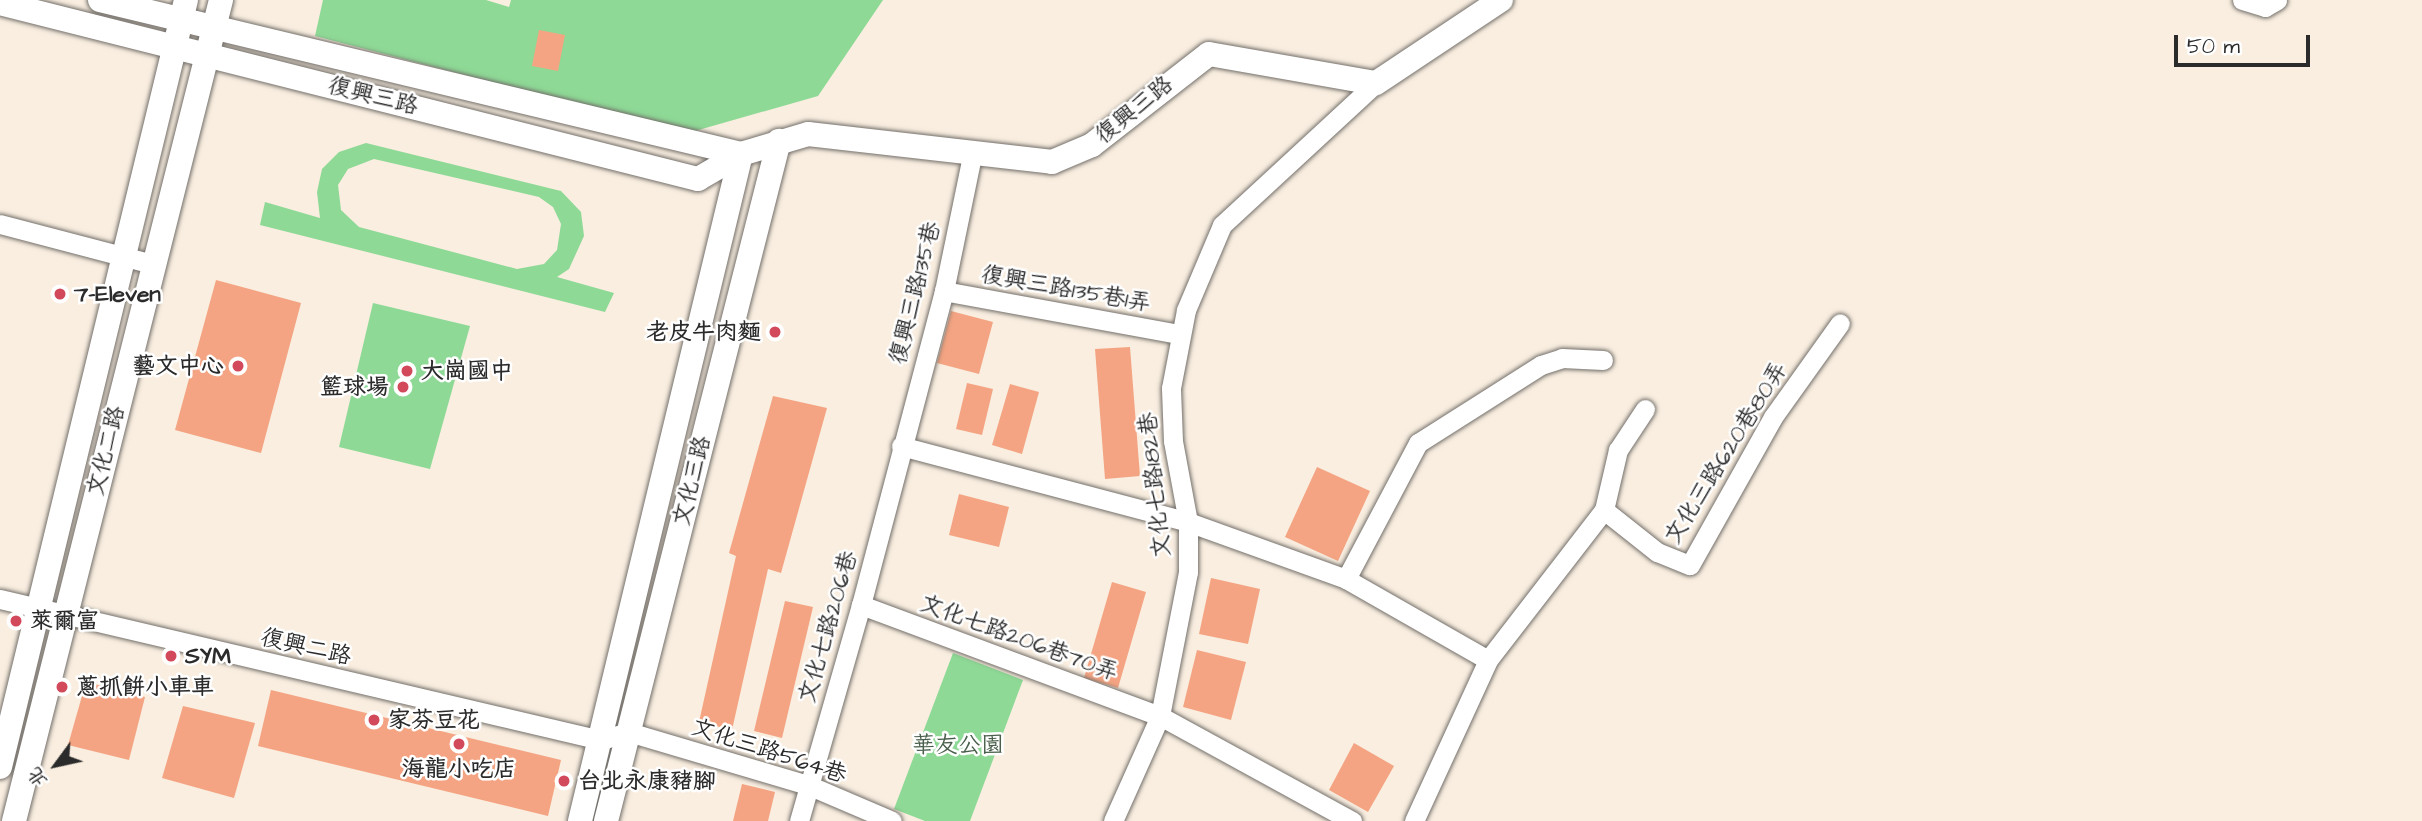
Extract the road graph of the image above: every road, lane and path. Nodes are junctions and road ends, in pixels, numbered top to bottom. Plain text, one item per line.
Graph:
1 (100, 0) edge
2 (221, 0) edge
3 (1500, 0) edge
4 (2242, 0) edge
5 (2277, 0) edge
6 (0, 3) edge
7 (184, 10) edge
8 (214, 27) junction
9 (176, 46) junction
10 (208, 54) junction
11 (1376, 83) junction
12 (779, 141) junction
13 (972, 151) junction
14 (741, 153) junction
15 (0, 224) edge
16 (124, 256) junction
17 (153, 264) junction
18 (944, 291) junction
19 (1840, 324) dead end
20 (1178, 334) junction
21 (1603, 360) dead end
22 (1645, 409) dead end
23 (901, 446) junction
24 (1604, 510) junction
25 (1188, 522) junction
26 (1346, 579) junction
27 (0, 599) edge
28 (862, 605) junction
29 (38, 609) junction
30 (64, 615) junction
31 (1488, 660) junction
32 (1160, 716) junction
33 (629, 732) junction
34 (601, 740) junction
35 (0, 767) edge
36 (808, 785) junction
37 (14, 821) edge
38 (580, 821) edge
39 (606, 821) edge
40 (799, 821) edge
41 (892, 821) edge
42 (1113, 821) edge
43 (1352, 821) edge
44 (1414, 821) edge

1 - 7 street, 復興三路
2 - 8 street, 文化二路
3 - 11 street
4 - 5 street
6 - 9 street, 復興三路
7 - 8 street, 復興三路
7 - 9 street, 文化二路
8 - 10 street, 文化二路
8 - 14 street, 復興三路
9 - 10 street, 復興三路
9 - 16 street, 文化二路
10 - 14 street, 復興三路
10 - 17 street, 文化二路
11 - 13 street, 復興三路
11 - 20 street, 文化七路182巷
12 - 13 street, 復興三路
12 - 14 street, 復興三路
12 - 33 street, 文化三路
13 - 18 street, 復興三路135巷
14 - 34 street, 文化三路
15 - 16 street
16 - 17 street
16 - 29 street, 文化二路
17 - 30 street, 文化二路
18 - 20 street, 復興三路135巷1弄
18 - 23 street, 復興三路135巷
19 - 24 street, 文化三路620巷80弄
20 - 25 street, 文化七路182巷
21 - 26 street
22 - 24 street
23 - 25 street
23 - 28 street, 文化七路206巷
24 - 31 street
25 - 26 street
25 - 32 street, 文化七路182巷
26 - 31 street
27 - 29 street, 復興二路
28 - 32 street, 文化七路206巷70弄
28 - 36 street, 文化七路206巷
29 - 30 street, 復興二路
29 - 35 street, 文化二路
30 - 34 street, 復興二路
30 - 37 street, 文化二路
31 - 44 street
32 - 42 street, 文化七路182巷
32 - 43 street, 文化七路206巷70弄
33 - 34 street
33 - 36 street, 文化三路564巷
33 - 39 street, 文化三路
34 - 38 street, 文化三路
36 - 40 street, 文化七路206巷
36 - 41 street, 文化三路564巷

